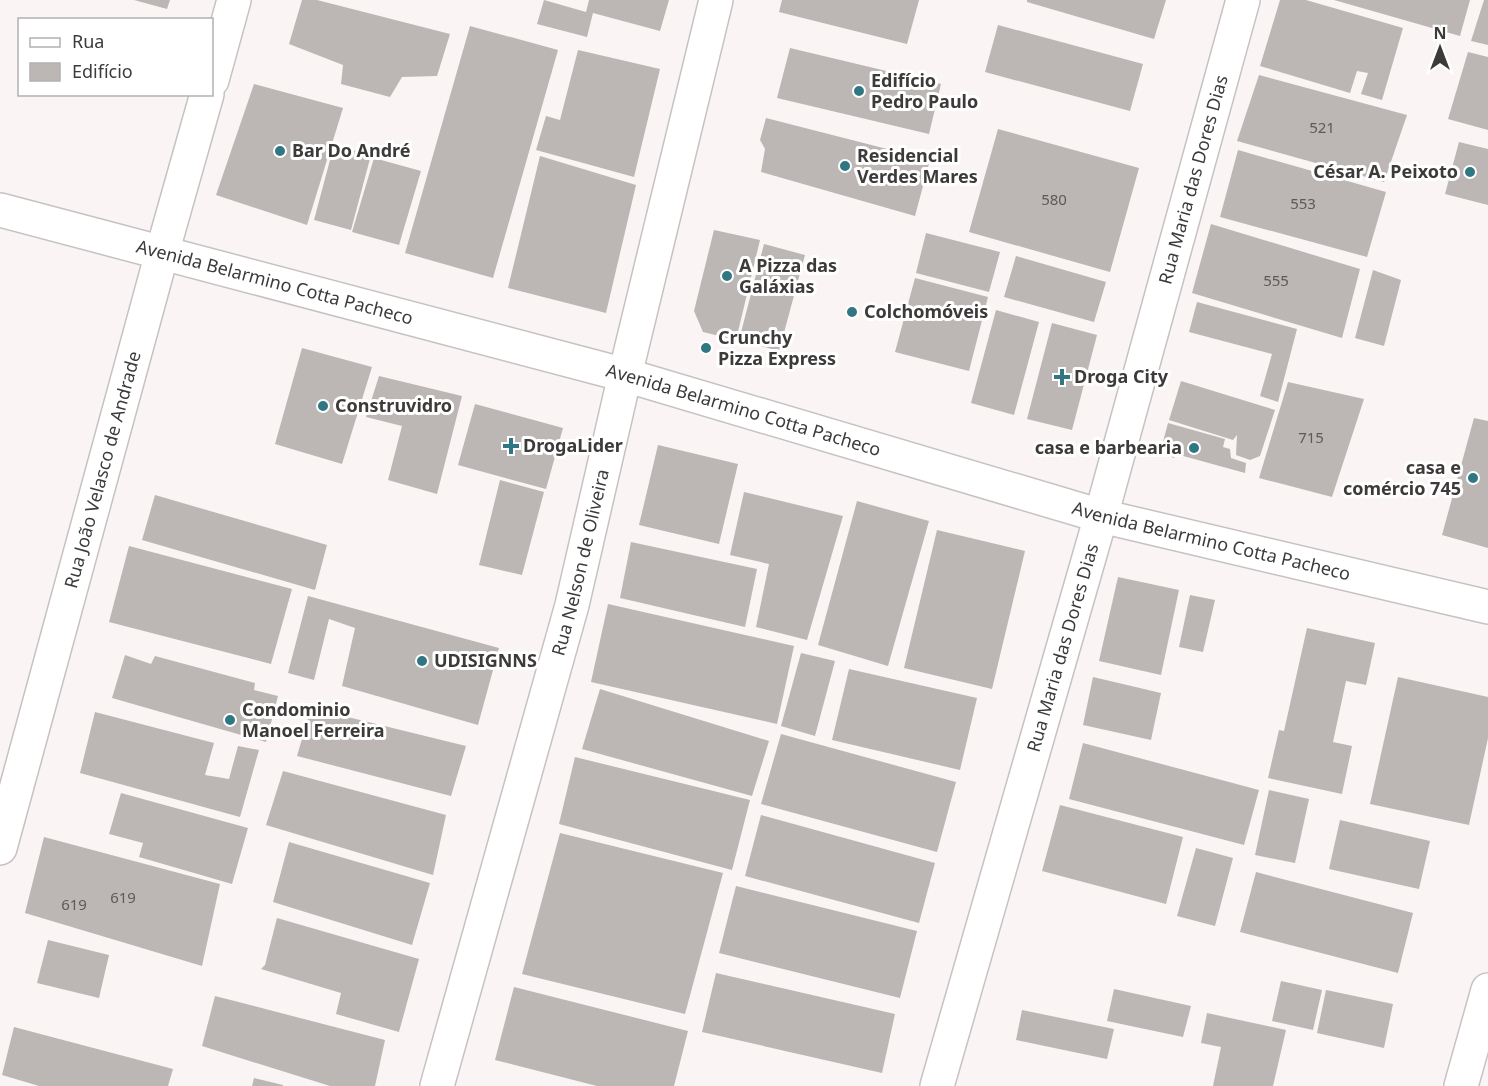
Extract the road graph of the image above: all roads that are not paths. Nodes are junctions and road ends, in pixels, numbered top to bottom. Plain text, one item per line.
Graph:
1 (234, 0) edge
2 (716, 0) edge
3 (1243, 0) edge
4 (213, 76) edge
5 (206, 96) edge
6 (0, 210) edge
7 (162, 254) junction
8 (625, 375) junction
9 (1101, 516) junction
10 (1488, 608) edge
11 (0, 848) edge
12 (1488, 990) edge
13 (437, 1086) edge
14 (937, 1086) edge
15 (1461, 1086) edge

1 - 4 street
2 - 8 street, Rua Nelson de Oliveira
3 - 9 street, Rua Maria das Dores Dias
5 - 7 street, Rua João Velasco de Andrade
6 - 7 street, Avenida Belarmino Cotta Pacheco
7 - 8 street, Avenida Belarmino Cotta Pacheco
7 - 11 street, Rua João Velasco de Andrade
8 - 9 street, Avenida Belarmino Cotta Pacheco
8 - 13 street, Rua Nelson de Oliveira
9 - 10 street, Avenida Belarmino Cotta Pacheco
9 - 14 street, Rua Maria das Dores Dias
12 - 15 street

